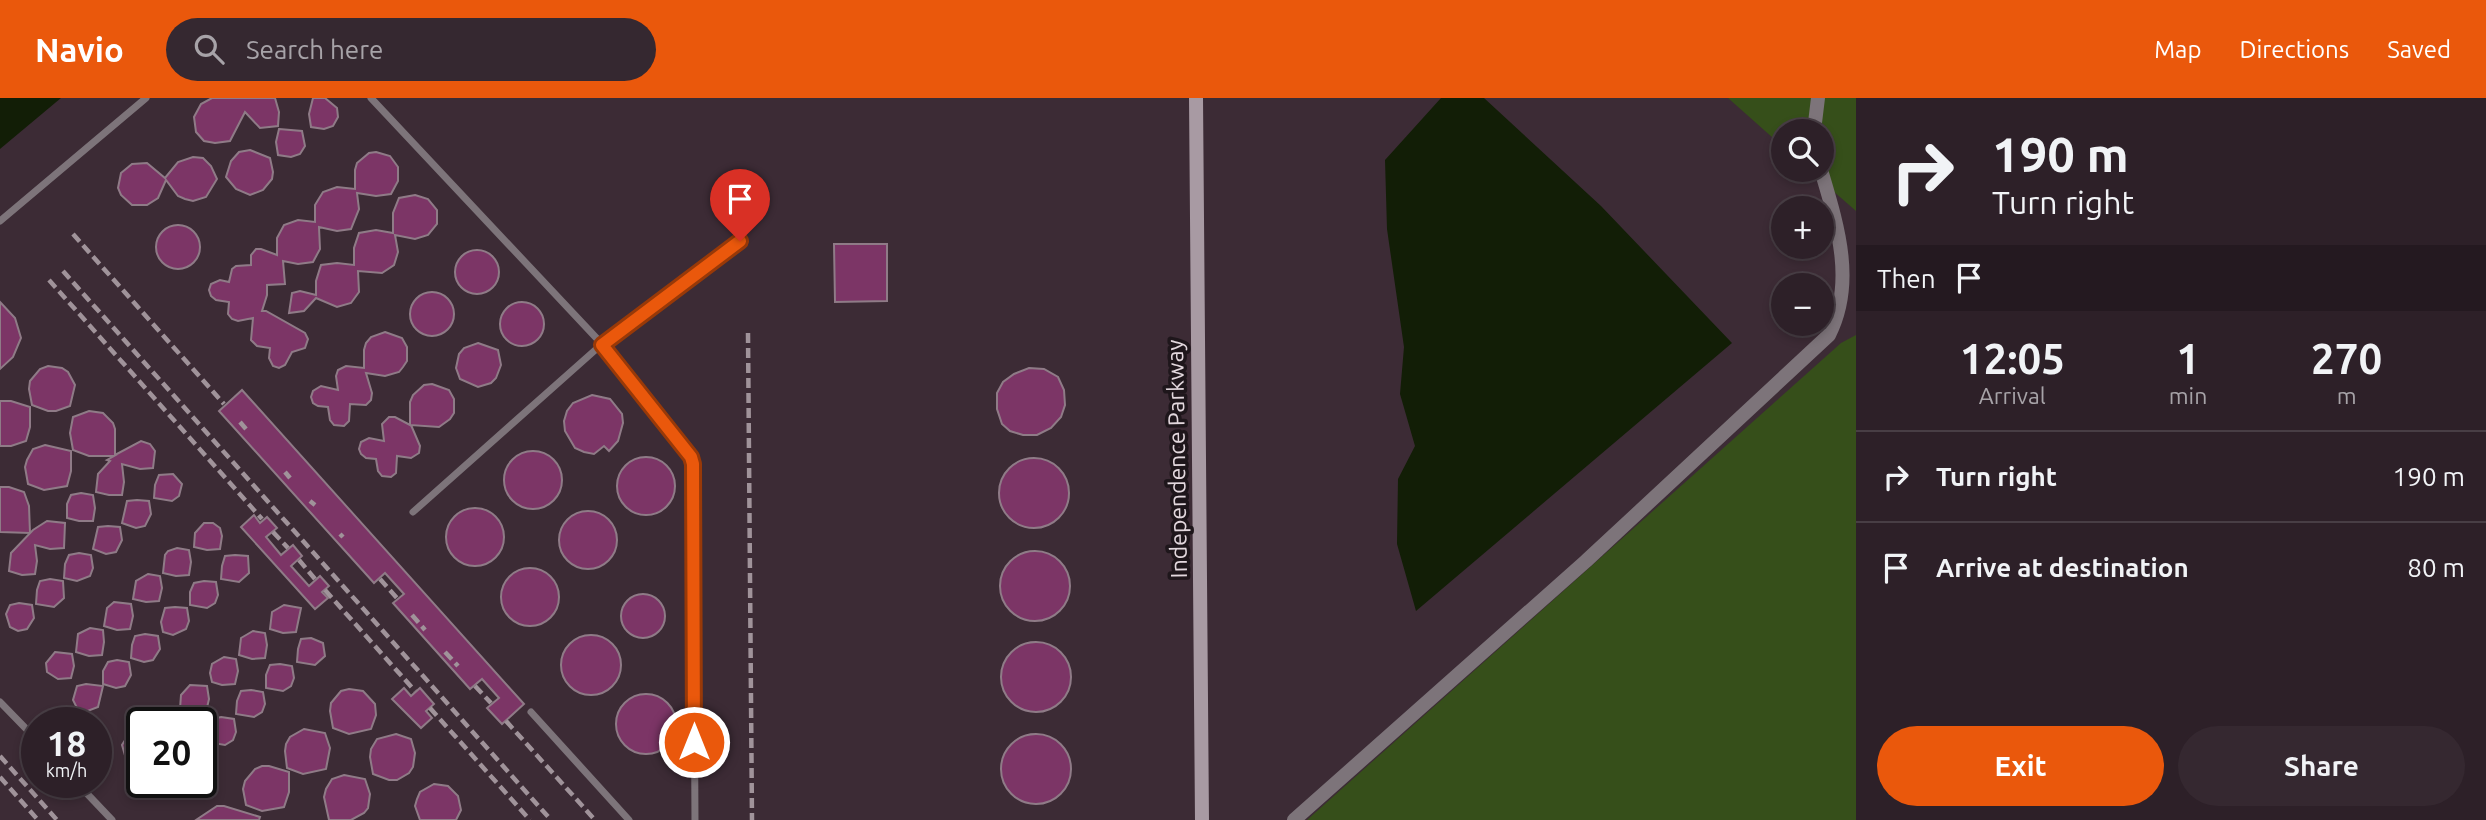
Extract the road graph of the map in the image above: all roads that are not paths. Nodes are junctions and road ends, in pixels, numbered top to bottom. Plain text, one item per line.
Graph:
1 (146, 98) edge
2 (371, 98) edge
3 (1196, 98) edge
4 (1818, 98) edge
5 (1815, 119) edge
6 (1825, 182) edge
7 (0, 221) edge
8 (740, 241) dead end
9 (602, 345) junction
10 (413, 512) dead end
11 (0, 702) edge
12 (531, 712) dead end
13 (21, 724) edge
14 (91, 798) edge
15 (112, 820) edge
16 (629, 820) edge
17 (695, 820) edge
18 (1202, 820) edge
19 (1294, 820) edge

1 - 7 lane
2 - 9 lane
3 - 18 main road, Independence Parkway
4 - 5 street
6 - 19 street
8 - 9 lane
9 - 10 lane
9 - 17 lane
11 - 13 lane
12 - 16 lane
14 - 15 lane

